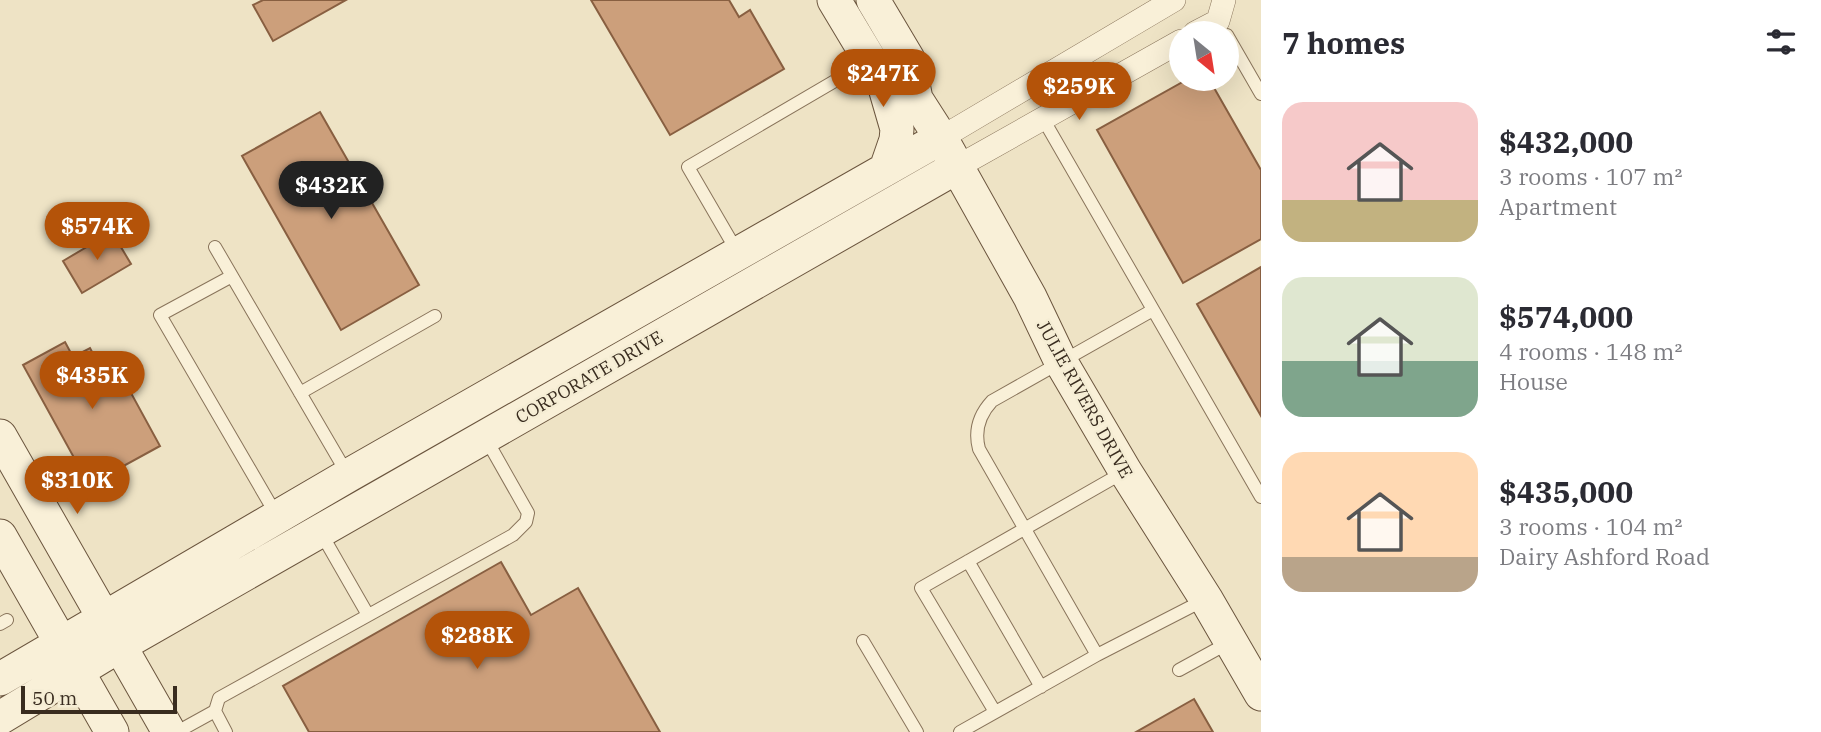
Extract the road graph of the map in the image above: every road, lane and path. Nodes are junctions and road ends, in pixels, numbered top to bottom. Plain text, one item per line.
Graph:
1 (834, 0) edge
2 (873, 0) edge
3 (1174, 0) edge
4 (1169, 48) edge
5 (1239, 51) edge
6 (876, 67) junction
7 (1024, 89) junction
8 (1261, 94) edge
9 (916, 99) junction
10 (1042, 117) junction
11 (941, 138) junction
12 (957, 167) junction
13 (886, 169) junction
14 (215, 247) dead end
15 (738, 253) junction
16 (232, 276) junction
17 (1153, 310) junction
18 (435, 316) dead end
19 (1061, 362) junction
20 (512, 382) junction
21 (300, 393) junction
22 (528, 412) junction
23 (0, 436) edge
24 (484, 437) junction
25 (1125, 471) junction
26 (349, 475) junction
27 (1261, 498) edge
28 (277, 517) junction
29 (1025, 528) junction
30 (321, 532) junction
31 (0, 536) edge
32 (968, 561) junction
33 (1206, 599) junction
34 (368, 615) junction
35 (111, 632) junction
36 (863, 641) dead end
37 (61, 642) junction
38 (1230, 642) junction
39 (1097, 655) junction
40 (1179, 670) dead end
41 (78, 671) junction
42 (0, 679) edge
43 (1041, 687) junction
44 (1259, 688) edge
45 (215, 711) junction
46 (995, 712) junction
47 (0, 718) edge
48 (112, 732) edge
49 (169, 732) edge
50 (177, 732) edge
51 (226, 732) edge
52 (917, 732) edge
53 (960, 732) edge

1 - 6 street, JULIE RIVERS DRIVE
2 - 9 street, JULIE RIVERS DRIVE
3 - 7 street, CORPORATE DRIVE
4 - 10 street, CORPORATE DRIVE
5 - 8 lane
6 - 9 street, JULIE RIVERS DRIVE
6 - 13 street
6 - 15 lane
7 - 10 street
7 - 11 street, CORPORATE DRIVE
9 - 11 street, JULIE RIVERS DRIVE
10 - 12 street, CORPORATE DRIVE
10 - 17 lane
11 - 12 street, JULIE RIVERS DRIVE
11 - 13 street, CORPORATE DRIVE
12 - 19 street, JULIE RIVERS DRIVE
12 - 22 street, CORPORATE DRIVE
13 - 15 street, CORPORATE DRIVE
14 - 16 lane
15 - 20 street, CORPORATE DRIVE
16 - 21 lane
16 - 28 lane
17 - 19 lane
17 - 27 lane
18 - 21 lane
19 - 25 street, JULIE RIVERS DRIVE
19 - 29 lane
20 - 22 street
20 - 26 street, CORPORATE DRIVE
21 - 26 lane
22 - 24 street, CORPORATE DRIVE
23 - 35 street
24 - 30 street, CORPORATE DRIVE
24 - 34 lane
25 - 29 lane
25 - 33 street, JULIE RIVERS DRIVE
26 - 28 street, CORPORATE DRIVE
28 - 35 street, CORPORATE DRIVE
29 - 32 lane
29 - 39 lane
30 - 34 lane
30 - 35 street, CORPORATE DRIVE
31 - 37 street
32 - 43 lane
32 - 46 lane
33 - 38 street, JULIE RIVERS DRIVE
33 - 39 lane
34 - 45 lane
35 - 37 street, CORPORATE DRIVE
35 - 41 street, CORPORATE DRIVE
35 - 49 street
36 - 52 lane
37 - 41 street
37 - 42 street, CORPORATE DRIVE
38 - 40 lane
38 - 44 street, JULIE RIVERS DRIVE
39 - 43 lane
41 - 47 street, CORPORATE DRIVE
41 - 48 street
43 - 46 lane
45 - 50 lane
45 - 51 lane
46 - 53 lane

